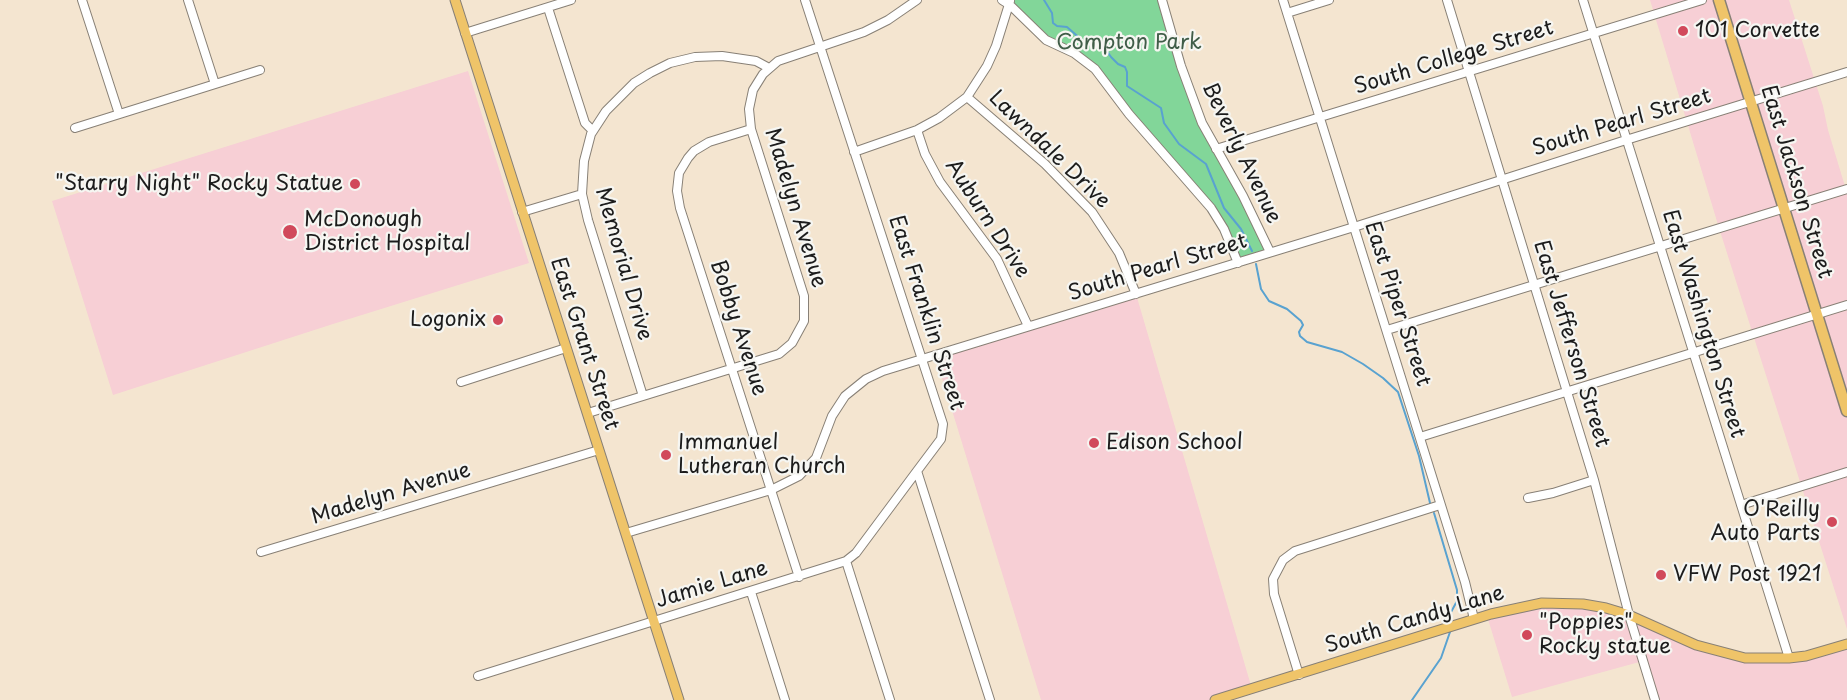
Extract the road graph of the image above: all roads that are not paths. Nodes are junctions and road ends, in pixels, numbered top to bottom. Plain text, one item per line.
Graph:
1 (82, 0) edge
2 (188, 0) edge
3 (455, 0) edge
4 (572, 0) edge
5 (805, 0) edge
6 (917, 0) edge
7 (1002, 0) edge
8 (1162, 0) edge
9 (1283, 0) edge
10 (1329, 0) edge
11 (1447, 0) edge
12 (1583, 0) edge
13 (1702, 0) edge
14 (1719, 0) edge
15 (559, 2) edge
16 (1010, 2) edge
17 (548, 8) junction
18 (1287, 13) junction
19 (465, 33) junction
20 (1594, 34) junction
21 (820, 47) junction
22 (769, 68) junction
23 (260, 70) dead end
24 (1469, 72) junction
25 (1847, 72) edge
26 (215, 84) junction
27 (967, 97) junction
28 (1750, 102) junction
29 (119, 114) junction
30 (1319, 118) junction
31 (75, 128) dead end
32 (751, 129) junction
33 (917, 130) junction
34 (592, 131) junction
35 (1626, 140) junction
36 (1216, 149) junction
37 (854, 152) junction
38 (1502, 180) junction
39 (1847, 189) edge
40 (582, 194) junction
41 (1783, 208) junction
42 (522, 212) junction
43 (1354, 227) junction
44 (1660, 247) junction
45 (1270, 252) junction
46 (1238, 263) junction
47 (1534, 285) junction
48 (1136, 294) junction
49 (1847, 304) edge
50 (1816, 314) junction
51 (1028, 326) junction
52 (1387, 330) junction
53 (566, 348) junction
54 (1694, 352) junction
55 (921, 359) junction
56 (732, 369) junction
57 (461, 382) dead end
58 (1566, 392) junction
59 (643, 396) junction
60 (1847, 411) edge
61 (588, 413) junction
62 (1420, 437) junction
63 (599, 450) junction
64 (917, 471) junction
65 (1847, 472) edge
66 (1594, 480) junction
67 (771, 490) junction
68 (1528, 498) dead end
69 (1440, 505) junction
70 (1741, 505) junction
71 (626, 533) junction
72 (261, 552) dead end
73 (846, 561) junction
74 (799, 577) junction
75 (751, 592) junction
76 (1629, 615) junction
77 (1474, 619) junction
78 (654, 621) junction
79 (1847, 644) edge
80 (1789, 658) junction
81 (1299, 675) junction
82 (478, 676) dead end
83 (679, 700) edge
84 (785, 700) edge
85 (890, 700) edge
86 (990, 700) edge
87 (1215, 700) edge
88 (1655, 700) edge

1 - 29 street
2 - 26 street
3 - 19 main road, East Grant Street
4 - 15 street
5 - 21 street, East Franklin Street
6 - 21 street
7 - 16 street
8 - 36 street, Beverly Avenue
9 - 18 street, East Piper Street
10 - 18 street
11 - 24 street, East Jefferson Street
12 - 20 street, East Washington Street
13 - 20 street, South College Street
14 - 28 highway, East Jackson Street
15 - 17 street
16 - 27 street
16 - 46 street
17 - 19 street
17 - 34 street
18 - 30 street, East Piper Street
19 - 42 main road, East Grant Street
20 - 24 street, South College Street
20 - 35 street, East Washington Street
21 - 22 street
21 - 37 street, East Franklin Street
22 - 32 street, Madelyn Avenue
22 - 34 street, Memorial Drive
23 - 26 street
24 - 30 street, South College Street
24 - 38 street, East Jefferson Street
25 - 28 street, South Pearl Street
26 - 29 street
27 - 33 street
27 - 48 street, Lawndale Drive
28 - 35 street, South Pearl Street
28 - 41 highway, East Jackson Street
29 - 31 street
30 - 36 street, South College Street
30 - 43 street, East Piper Street
32 - 56 street, Madelyn Avenue
32 - 56 street, Bobby Avenue
33 - 37 street
33 - 51 street, Auburn Drive
34 - 40 street, Memorial Drive
35 - 38 street, South Pearl Street
35 - 44 street, East Washington Street
36 - 45 street, Beverly Avenue
37 - 55 street, East Franklin Street
38 - 43 street, South Pearl Street
38 - 47 street, East Jefferson Street
39 - 41 street
40 - 42 street
40 - 59 street, Memorial Drive
41 - 44 street
41 - 50 highway, East Jackson Street
42 - 53 main road, East Grant Street
43 - 45 street, South Pearl Street
43 - 52 street, East Piper Street
44 - 47 street
44 - 54 street, East Washington Street
45 - 46 street, South Pearl Street
46 - 48 street, South Pearl Street
47 - 52 street
47 - 58 street, East Jefferson Street
48 - 51 street, South Pearl Street
49 - 50 street
50 - 54 street
50 - 60 highway, East Jackson Street
51 - 55 street, South Pearl Street
52 - 62 street, East Piper Street
53 - 57 street
53 - 61 main road, East Grant Street
54 - 58 street
54 - 70 street, East Washington Street
55 - 64 street, East Franklin Street
55 - 67 street, South Pearl Street
56 - 59 street, Madelyn Avenue
56 - 67 street, Bobby Avenue
58 - 62 street
58 - 66 street, East Jefferson Street
59 - 61 street, Madelyn Avenue
61 - 63 main road, East Grant Street
62 - 69 street, East Piper Street
63 - 71 main road, East Grant Street
63 - 72 street, Madelyn Avenue
64 - 73 street, Jamie Lane
64 - 86 street
65 - 70 street
66 - 68 street
66 - 76 street, East Jefferson Street
67 - 71 street, South Pearl Street
67 - 74 street, Bobby Avenue
69 - 77 street, East Piper Street
69 - 81 street
70 - 80 street, East Washington Street
71 - 78 main road, East Grant Street
73 - 74 street, Jamie Lane
73 - 85 street
74 - 75 street, Jamie Lane
75 - 78 street, Jamie Lane
75 - 84 street
76 - 77 main road, South Candy Lane
76 - 80 main road, South Candy Lane
76 - 88 street, East Jefferson Street
77 - 81 main road, South Candy Lane
78 - 82 street, Jamie Lane
78 - 83 main road, East Grant Street
79 - 80 main road, South Candy Lane
81 - 87 main road, South Candy Lane

